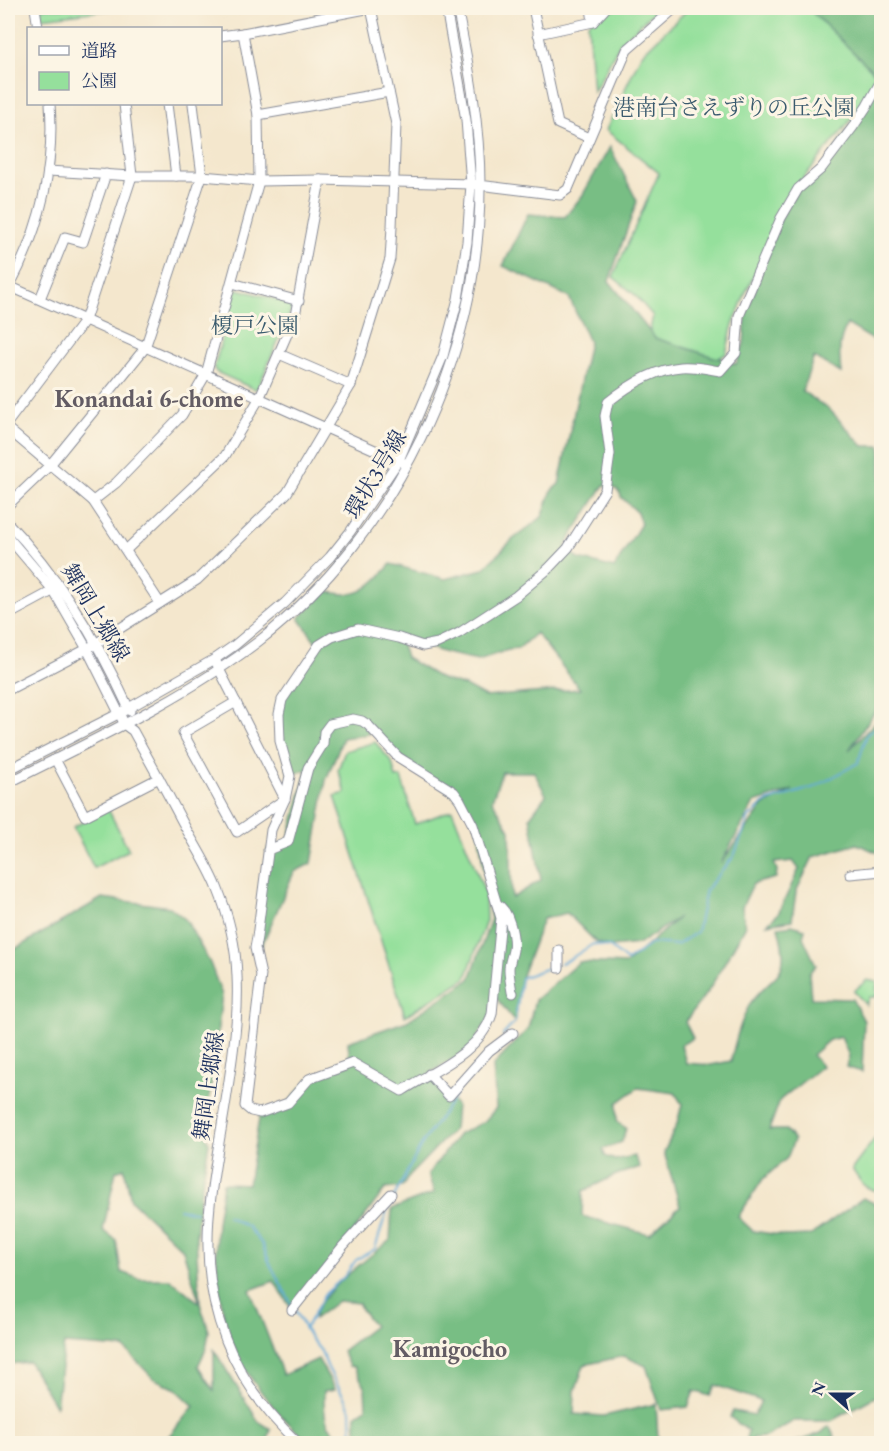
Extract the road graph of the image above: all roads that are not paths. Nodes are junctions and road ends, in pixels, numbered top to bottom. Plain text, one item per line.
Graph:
1 (34, 8) edge
2 (446, 8) edge
3 (456, 8) edge
4 (533, 8) edge
5 (591, 8) edge
6 (606, 8) edge
7 (675, 8) edge
8 (593, 22) junction
9 (38, 27) edge
10 (243, 33) junction
11 (538, 34) junction
12 (222, 36) edge
13 (882, 79) edge
14 (389, 92) junction
15 (50, 105) edge
16 (124, 105) edge
17 (167, 105) edge
18 (193, 105) edge
19 (258, 115) junction
20 (589, 138) junction
21 (48, 171) junction
22 (106, 174) junction
23 (132, 176) junction
24 (176, 176) junction
25 (202, 176) junction
26 (320, 180) junction
27 (259, 181) junction
28 (392, 183) junction
29 (475, 185) junction
30 (232, 284) junction
31 (8, 287) edge
32 (40, 299) junction
33 (299, 301) junction
34 (85, 320) junction
35 (146, 348) junction
36 (279, 354) junction
37 (206, 374) junction
38 (351, 386) junction
39 (259, 399) junction
40 (8, 422) edge
41 (326, 428) junction
42 (8, 429) edge
43 (403, 462) junction
44 (50, 465) junction
45 (93, 501) junction
46 (8, 505) edge
47 (8, 524) edge
48 (8, 537) edge
49 (126, 550) junction
50 (57, 588) junction
51 (160, 603) junction
52 (8, 615) edge
53 (91, 646) junction
54 (216, 659) junction
55 (219, 669) junction
56 (8, 690) edge
57 (236, 702) junction
58 (124, 711) junction
59 (129, 722) junction
60 (56, 759) junction
61 (8, 770) edge
62 (159, 778) junction
63 (8, 783) edge
64 (285, 799) junction
65 (268, 850) junction
66 (882, 871) edge
67 (850, 874) dead end
68 (496, 904) junction
69 (513, 993) dead end
70 (510, 1035) dead end
71 (429, 1074) junction
72 (391, 1194) dead end
73 (294, 1308) dead end
74 (299, 1443) edge

1 - 9 street
2 - 29 street, 環状3号線
3 - 29 street, 環状3号線
4 - 11 street
5 - 8 street
6 - 8 street
7 - 20 street
8 - 11 street
10 - 12 street
10 - 14 street
10 - 19 street
11 - 20 street
13 - 64 street
14 - 19 street
14 - 28 street
15 - 21 street
16 - 23 street
17 - 24 street
18 - 25 street
19 - 27 street
20 - 29 street
21 - 22 street
21 - 31 street
22 - 23 street
22 - 32 street
23 - 24 street
23 - 34 street
24 - 25 street
25 - 27 street
25 - 35 street
26 - 27 street
26 - 28 street
26 - 33 street
27 - 30 street
28 - 29 street
28 - 38 street
29 - 43 street, 環状3号線
30 - 33 street
30 - 37 street
31 - 32 street
32 - 34 street
33 - 36 street
34 - 35 street
34 - 40 street
35 - 37 street
35 - 44 street
36 - 38 street
36 - 39 street
37 - 39 street
37 - 45 street
38 - 41 street
39 - 41 street
39 - 49 street
41 - 43 street
41 - 51 street
42 - 44 street
43 - 54 street, 環状3号線
43 - 55 street, 環状3号線
44 - 45 street
44 - 46 street
45 - 49 street
47 - 50 street, 舞岡上郷線
48 - 50 street, 舞岡上郷線
49 - 51 street
50 - 52 street
50 - 53 street, 舞岡上郷線
51 - 53 street
53 - 56 street
53 - 58 street, 舞岡上郷線
54 - 55 street
54 - 58 street, 環状3号線
55 - 57 street
55 - 59 street, 環状3号線
57 - 64 street
57 - 64 street
58 - 59 street, 舞岡上郷線
58 - 61 street, 環状3号線
59 - 60 street, 環状3号線
59 - 62 street, 舞岡上郷線
60 - 62 street
60 - 63 street, 環状3号線
62 - 74 street, 舞岡上郷線
64 - 65 street
65 - 68 street
65 - 71 street
66 - 67 street
68 - 69 street
68 - 71 street
70 - 71 street
72 - 73 street

